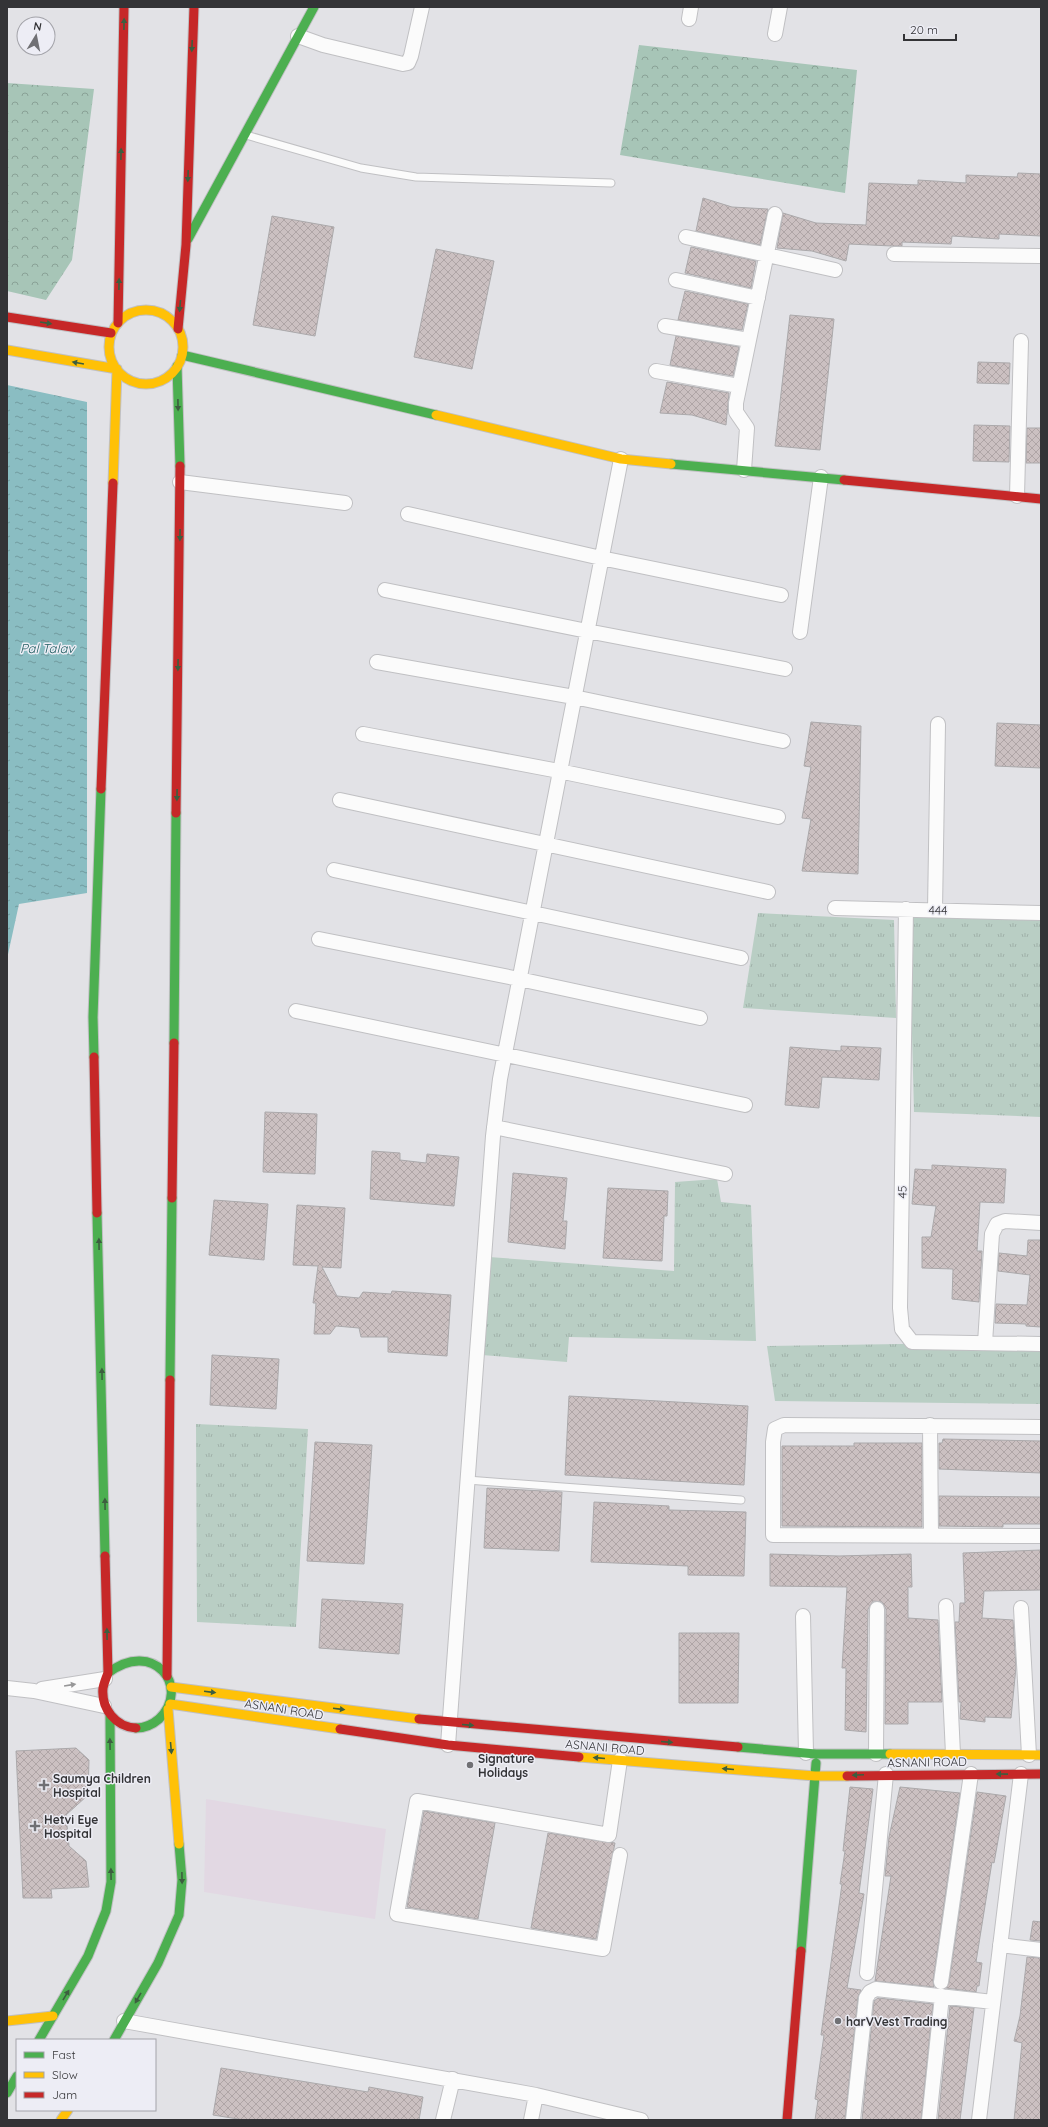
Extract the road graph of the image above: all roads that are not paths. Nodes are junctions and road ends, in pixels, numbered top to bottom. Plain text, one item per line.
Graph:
1 (124, 7) edge
2 (194, 7) edge
3 (314, 7) edge
4 (422, 7) edge
5 (780, 7) edge
6 (775, 34) dead end
7 (298, 36) junction
8 (244, 135) junction
9 (611, 183) dead end
10 (775, 214) dead end
11 (686, 237) dead end
12 (186, 244) junction
13 (894, 254) dead end
14 (766, 255) junction
15 (1041, 256) edge
16 (835, 270) dead end
17 (676, 280) dead end
18 (758, 298) junction
19 (7, 317) edge
20 (118, 323) junction
21 (665, 326) dead end
22 (178, 329) junction
23 (111, 333) junction
24 (749, 340) junction
25 (1021, 341) dead end
26 (7, 350) edge
27 (182, 355) junction
28 (177, 366) junction
29 (117, 369) junction
30 (656, 371) dead end
31 (739, 386) junction
32 (621, 459) junction
33 (744, 470) junction
34 (821, 477) junction
35 (180, 482) junction
36 (1017, 496) junction
37 (1041, 499) edge
38 (345, 503) dead end
39 (408, 514) dead end
40 (601, 558) junction
41 (385, 590) dead end
42 (781, 595) dead end
43 (587, 631) junction
44 (800, 632) dead end
45 (377, 662) dead end
46 (785, 668) dead end
47 (574, 697) junction
48 (938, 724) dead end
49 (363, 734) dead end
50 (783, 741) dead end
51 (559, 772) junction
52 (340, 800) dead end
53 (778, 817) dead end
54 (545, 844) junction
55 (334, 870) dead end
56 (768, 892) dead end
57 (835, 908) dead end
58 (906, 909) junction
59 (935, 910) junction
60 (532, 913) junction
61 (1041, 913) edge
62 (319, 939) dead end
63 (741, 958) dead end
64 (519, 979) junction
65 (296, 1011) dead end
66 (700, 1018) dead end
67 (504, 1055) junction
68 (745, 1105) dead end
69 (494, 1127) junction
70 (725, 1174) dead end
71 (1041, 1223) edge
72 (985, 1343) junction
73 (1041, 1344) edge
74 (930, 1425) junction
75 (1041, 1427) edge
76 (468, 1480) junction
77 (741, 1500) dead end
78 (931, 1536) junction
79 (1041, 1536) edge
80 (946, 1606) dead end
81 (1021, 1608) dead end
82 (877, 1609) dead end
83 (803, 1616) dead end
84 (107, 1676) junction
85 (167, 1676) junction
86 (171, 1687) junction
87 (7, 1688) edge
88 (34, 1691) junction
89 (169, 1706) junction
90 (107, 1711) junction
91 (449, 1723) junction
92 (448, 1746) junction
93 (811, 1754) junction
94 (876, 1754) junction
95 (953, 1754) junction
96 (1035, 1755) edge
97 (620, 1760) junction
98 (886, 1774) junction
99 (971, 1774) junction
100 (1021, 1774) junction
101 (1041, 1774) edge
102 (815, 1776) junction
103 (620, 1855) dead end
104 (1000, 1945) junction
105 (1041, 1950) edge
106 (867, 1973) dead end
107 (941, 1982) dead end
108 (942, 1996) junction
109 (993, 2002) junction
110 (53, 2016) junction
111 (7, 2021) edge
112 (124, 2021) junction
113 (40, 2039) edge
114 (115, 2039) edge
115 (16, 2078) edge
116 (452, 2079) junction
117 (7, 2093) edge
118 (536, 2095) junction
119 (67, 2111) edge
120 (61, 2120) edge
121 (443, 2120) edge
122 (531, 2120) edge
123 (641, 2120) edge
124 (787, 2120) edge
125 (853, 2120) edge
126 (929, 2120) edge
127 (979, 2120) edge

20 -> 1 street
2 -> 12 street
3 - 7 street
4 - 7 street
5 - 6 street
7 - 8 street
8 - 9 lane
8 - 12 street
10 - 14 street
11 - 14 street
12 -> 22 street
13 - 15 street
14 - 16 street
14 - 18 street
17 - 18 street
18 - 24 street
19 -> 23 street
20 - 22 street
20 - 23 street
21 - 24 street
22 - 27 street
23 - 29 street
24 - 31 street
25 - 36 street
29 -> 26 street
27 - 28 street
27 - 32 street
28 - 29 street
28 -> 35 street
84 -> 29 street
30 - 31 street
31 - 33 street
32 - 33 street
32 - 40 street
33 - 34 street
34 - 36 street
34 - 44 street
35 - 38 street
35 -> 85 street
36 - 37 street
39 - 40 street
40 - 42 street
40 - 43 street
41 - 43 street
43 - 46 street
43 - 47 street
45 - 47 street
47 - 50 street
47 - 51 street
48 - 59 street
49 - 51 street
51 - 53 street
51 - 54 street
52 - 54 street
54 - 56 street
54 - 60 street
55 - 60 street
57 - 58 street, 444
58 - 59 street, 444
58 - 72 street, 45
59 - 61 street, 444
60 - 63 street
60 - 64 street
62 - 64 street
64 - 66 street
64 - 67 street
65 - 67 street
67 - 68 street
67 - 69 street
69 - 70 street
69 - 76 street
71 - 72 street
72 - 73 street, 45
74 - 75 street
74 - 78 street
74 - 78 street
76 - 77 lane
76 - 91 street
78 - 79 street
80 - 95 street
81 - 96 street
82 - 94 street
83 - 93 street
84 - 85 street
88 -> 84 street
84 - 90 street
85 - 86 street
86 - 89 street
86 -> 91 street, ASNANI ROAD
87 - 88 street
88 - 90 street
89 - 90 street
89 - 92 street, ASNANI ROAD
89 -> 112 street
110 -> 90 street
91 - 92 street
91 -> 93 street, ASNANI ROAD
97 -> 92 street, ASNANI ROAD
93 - 94 street, ASNANI ROAD
93 - 102 street
94 - 95 street, ASNANI ROAD
95 - 96 street, ASNANI ROAD
102 -> 97 street, ASNANI ROAD
97 - 103 street
98 - 99 street, ASNANI ROAD
98 -> 102 street, ASNANI ROAD
98 - 106 street
100 -> 99 street, ASNANI ROAD
99 - 107 street
100 - 101 street, ASNANI ROAD
100 - 104 street
102 - 124 street
104 - 105 street
104 - 109 street
108 - 109 street
108 - 125 street
108 - 126 street
109 - 127 street
110 - 111 street
110 - 113 street
112 - 114 street
112 - 116 street
115 - 117 street
116 - 118 street
116 - 121 street
118 - 122 street
118 - 123 street
119 - 120 street

